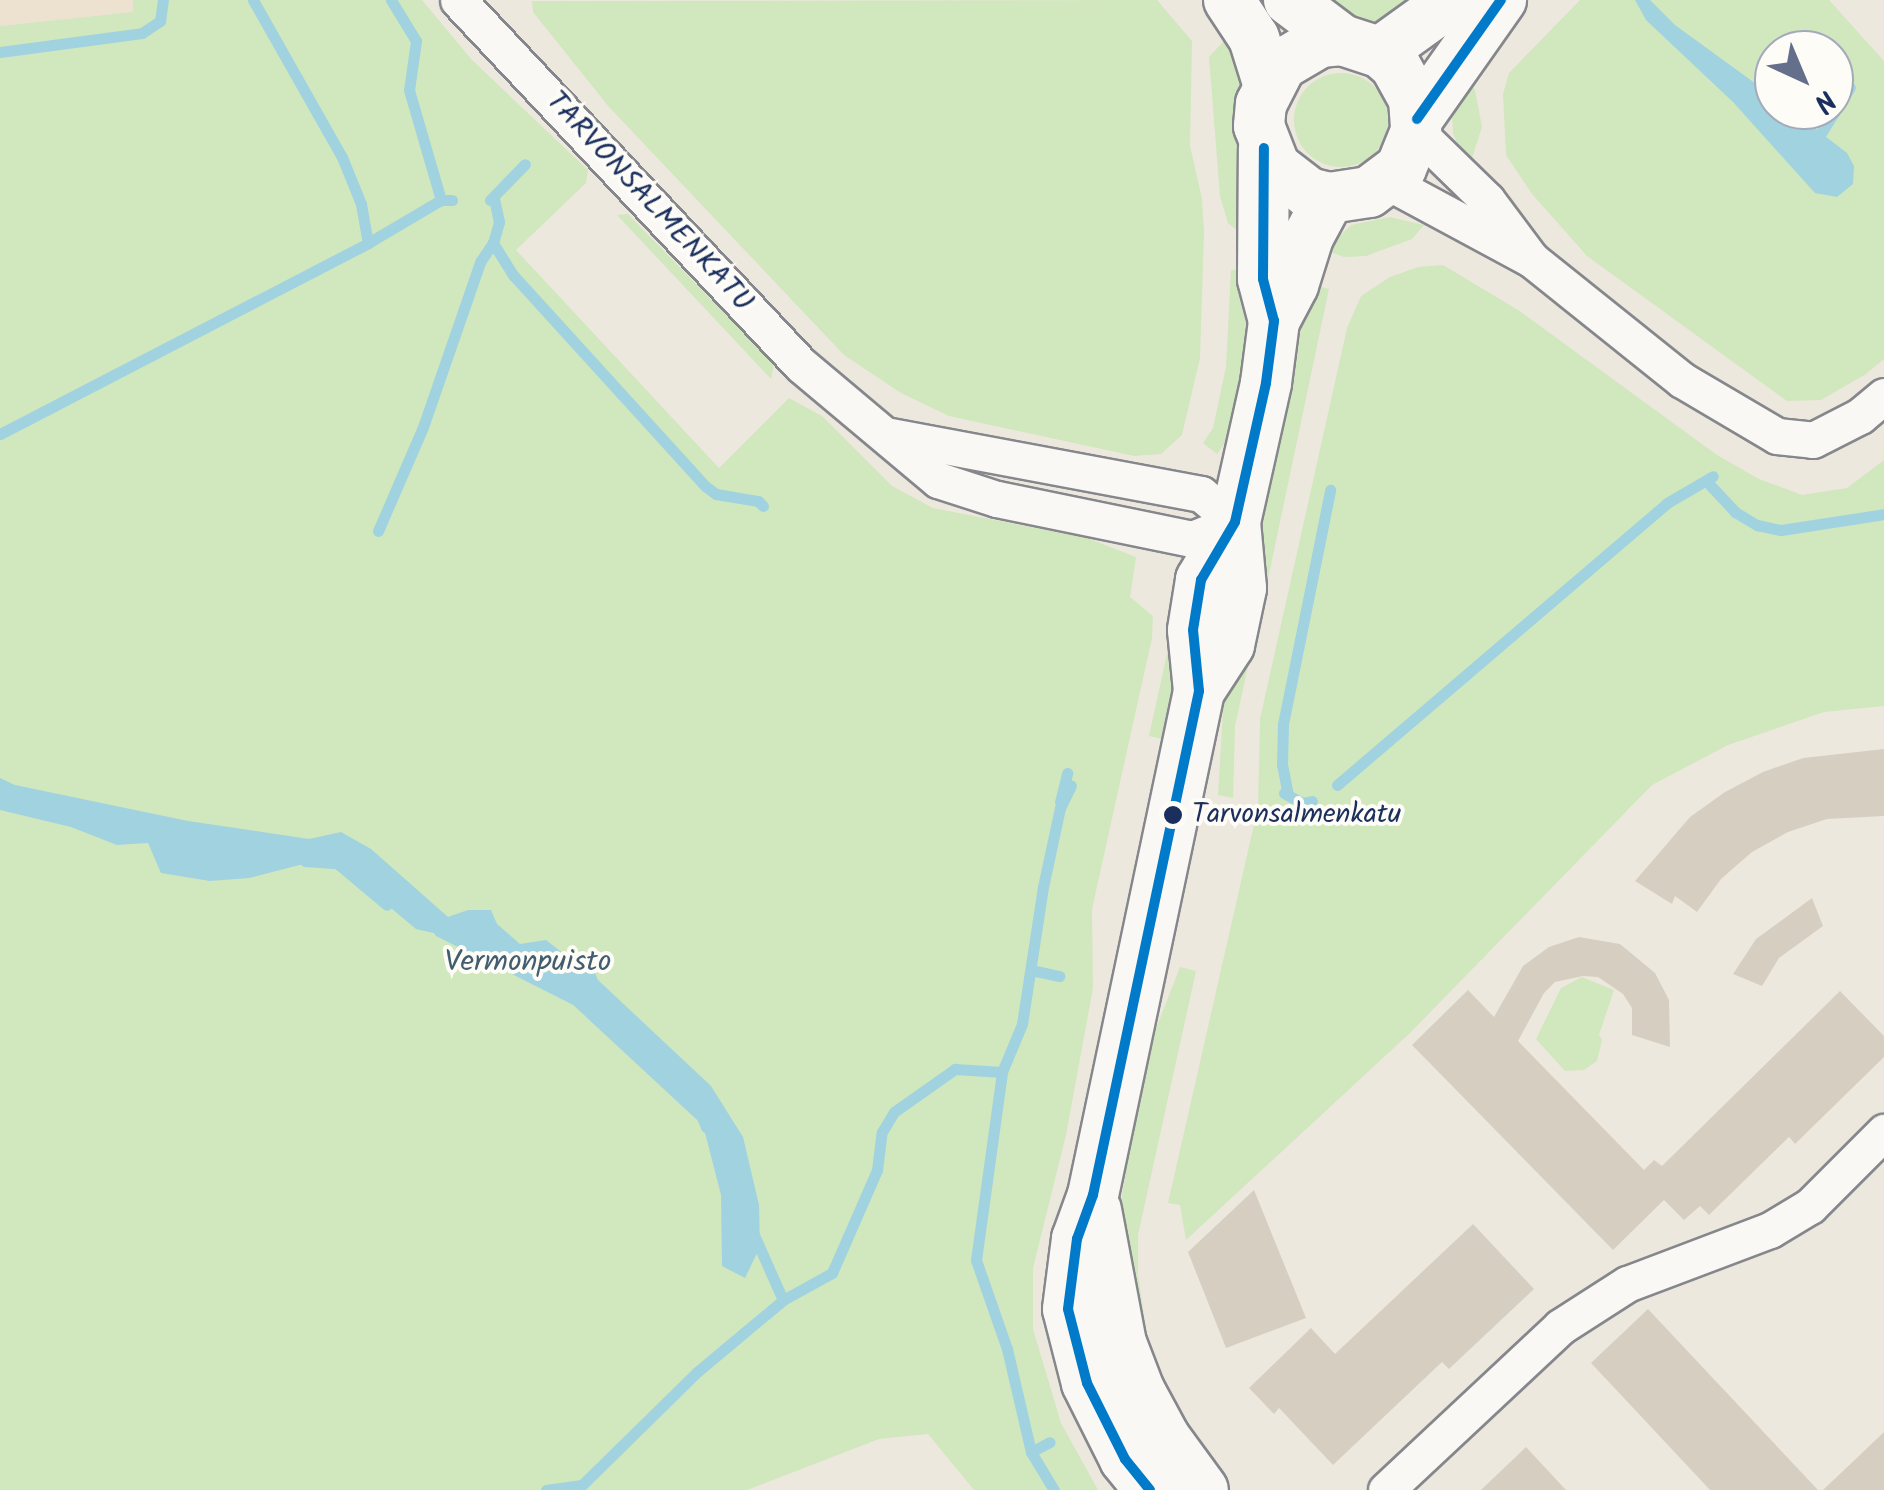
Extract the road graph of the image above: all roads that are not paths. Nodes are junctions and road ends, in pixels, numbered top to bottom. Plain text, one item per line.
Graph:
1 (458, 0) edge
2 (1229, 0) edge
3 (1289, 0) edge
4 (1452, 0) edge
5 (1501, 0) edge
6 (1361, 46) junction
7 (1268, 83) junction
8 (1416, 125) junction
9 (1264, 148) junction
10 (1386, 181) junction
11 (1329, 198) junction
12 (1531, 259) junction
13 (1274, 322) junction
14 (1884, 396) edge
15 (1235, 522) junction
16 (1884, 1132) edge
17 (1093, 1194) junction
18 (1150, 1490) edge
19 (1204, 1490) edge
20 (1386, 1490) edge

1 - 15 street, TARVONSALMENKATU
2 - 7 main road
3 - 6 main road
4 - 6 main road
5 - 8 main road
6 - 7 main road
6 - 8 main road
7 - 9 main road
8 - 10 main road
8 - 12 street
9 - 11 main road
9 - 13 main road
10 - 11 main road
10 - 12 street
11 - 13 main road
12 - 14 street
13 - 15 main road
15 - 17 main road
16 - 20 street
17 - 18 main road
17 - 19 main road

